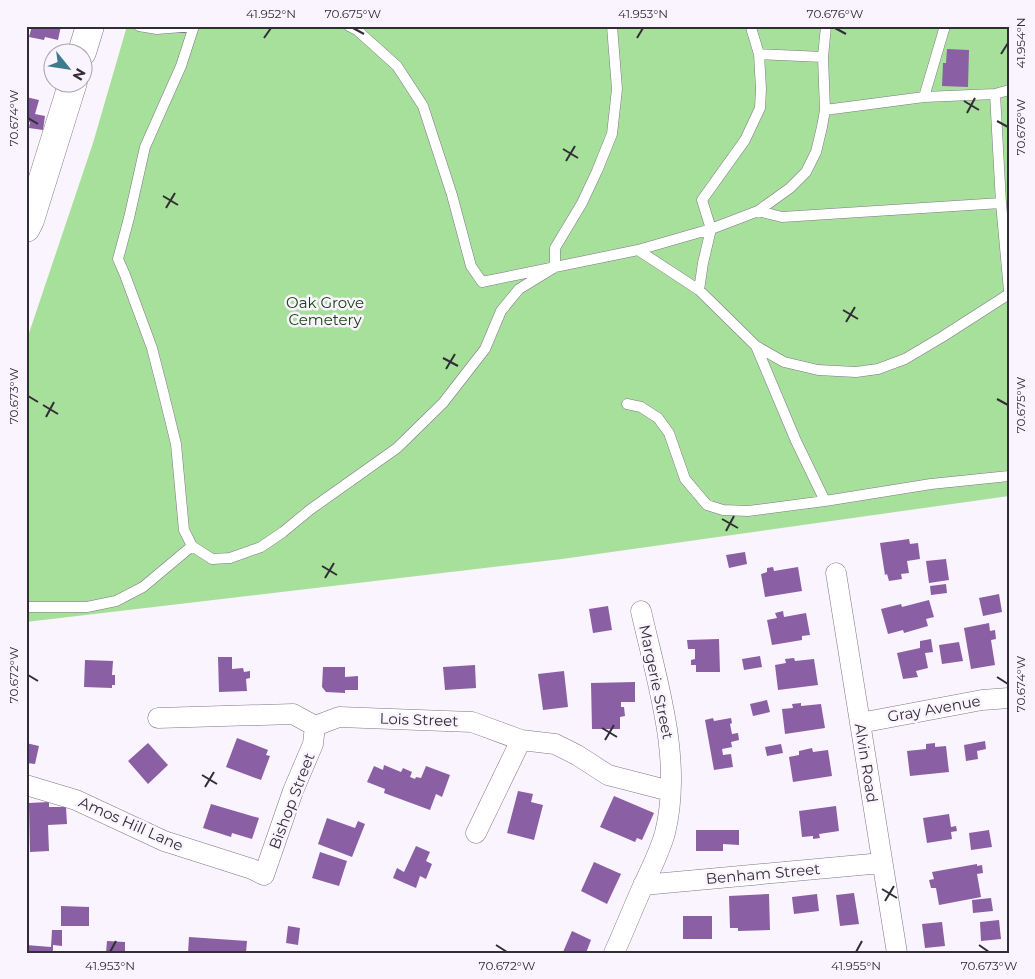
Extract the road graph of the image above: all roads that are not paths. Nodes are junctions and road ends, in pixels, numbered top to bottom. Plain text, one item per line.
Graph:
1 (90, 26) edge
2 (139, 26) edge
3 (194, 26) edge
4 (349, 26) edge
5 (612, 26) edge
6 (751, 26) edge
7 (826, 26) edge
8 (945, 26) edge
9 (85, 42) edge
10 (759, 54) junction
11 (823, 57) junction
12 (1009, 90) edge
13 (70, 92) edge
14 (995, 94) junction
15 (924, 97) junction
16 (825, 110) junction
17 (1000, 203) junction
18 (758, 211) junction
19 (26, 228) edge
20 (711, 229) junction
21 (638, 250) junction
22 (555, 267) junction
23 (699, 290) junction
24 (1009, 292) edge
25 (756, 346) junction
26 (627, 404) dead end
27 (1009, 476) edge
28 (825, 501) junction
29 (192, 546) junction
30 (836, 573) dead end
31 (26, 607) edge
32 (641, 611) dead end
33 (1009, 698) edge
34 (158, 718) dead end
35 (860, 723) junction
36 (315, 726) junction
37 (521, 740) junction
38 (26, 785) edge
39 (670, 792) junction
40 (476, 832) dead end
41 (882, 863) junction
42 (264, 875) joint
43 (643, 885) junction
44 (614, 953) edge
45 (897, 953) edge

1 - 9 main road
2 - 3 lane
3 - 29 lane
4 - 22 lane
5 - 22 lane
6 - 10 lane
7 - 11 lane
8 - 15 lane
10 - 11 lane
10 - 20 lane
11 - 16 lane
12 - 14 lane
13 - 19 main road
14 - 15 lane
14 - 17 lane
15 - 16 lane
16 - 18 lane
17 - 18 lane
17 - 24 lane
18 - 20 lane
20 - 21 lane
20 - 23 lane
21 - 22 lane
21 - 23 lane
22 - 29 lane
23 - 25 lane
24 - 25 lane
25 - 28 lane
26 - 28 lane
27 - 28 lane
29 - 31 lane
30 - 35 street, Alvin Road
32 - 39 street, Margerie Street
33 - 35 street, Gray Avenue
34 - 36 street
35 - 41 street, Alvin Road
36 - 37 street, Lois Street
36 - 42 street, Bishop Street
37 - 39 street, Lois Street
37 - 40 street
38 - 42 street, Amos Hill Lane
39 - 43 street, Margerie Street
41 - 43 street, Benham Street
41 - 45 street, Alvin Road
43 - 44 street, Margerie Street

